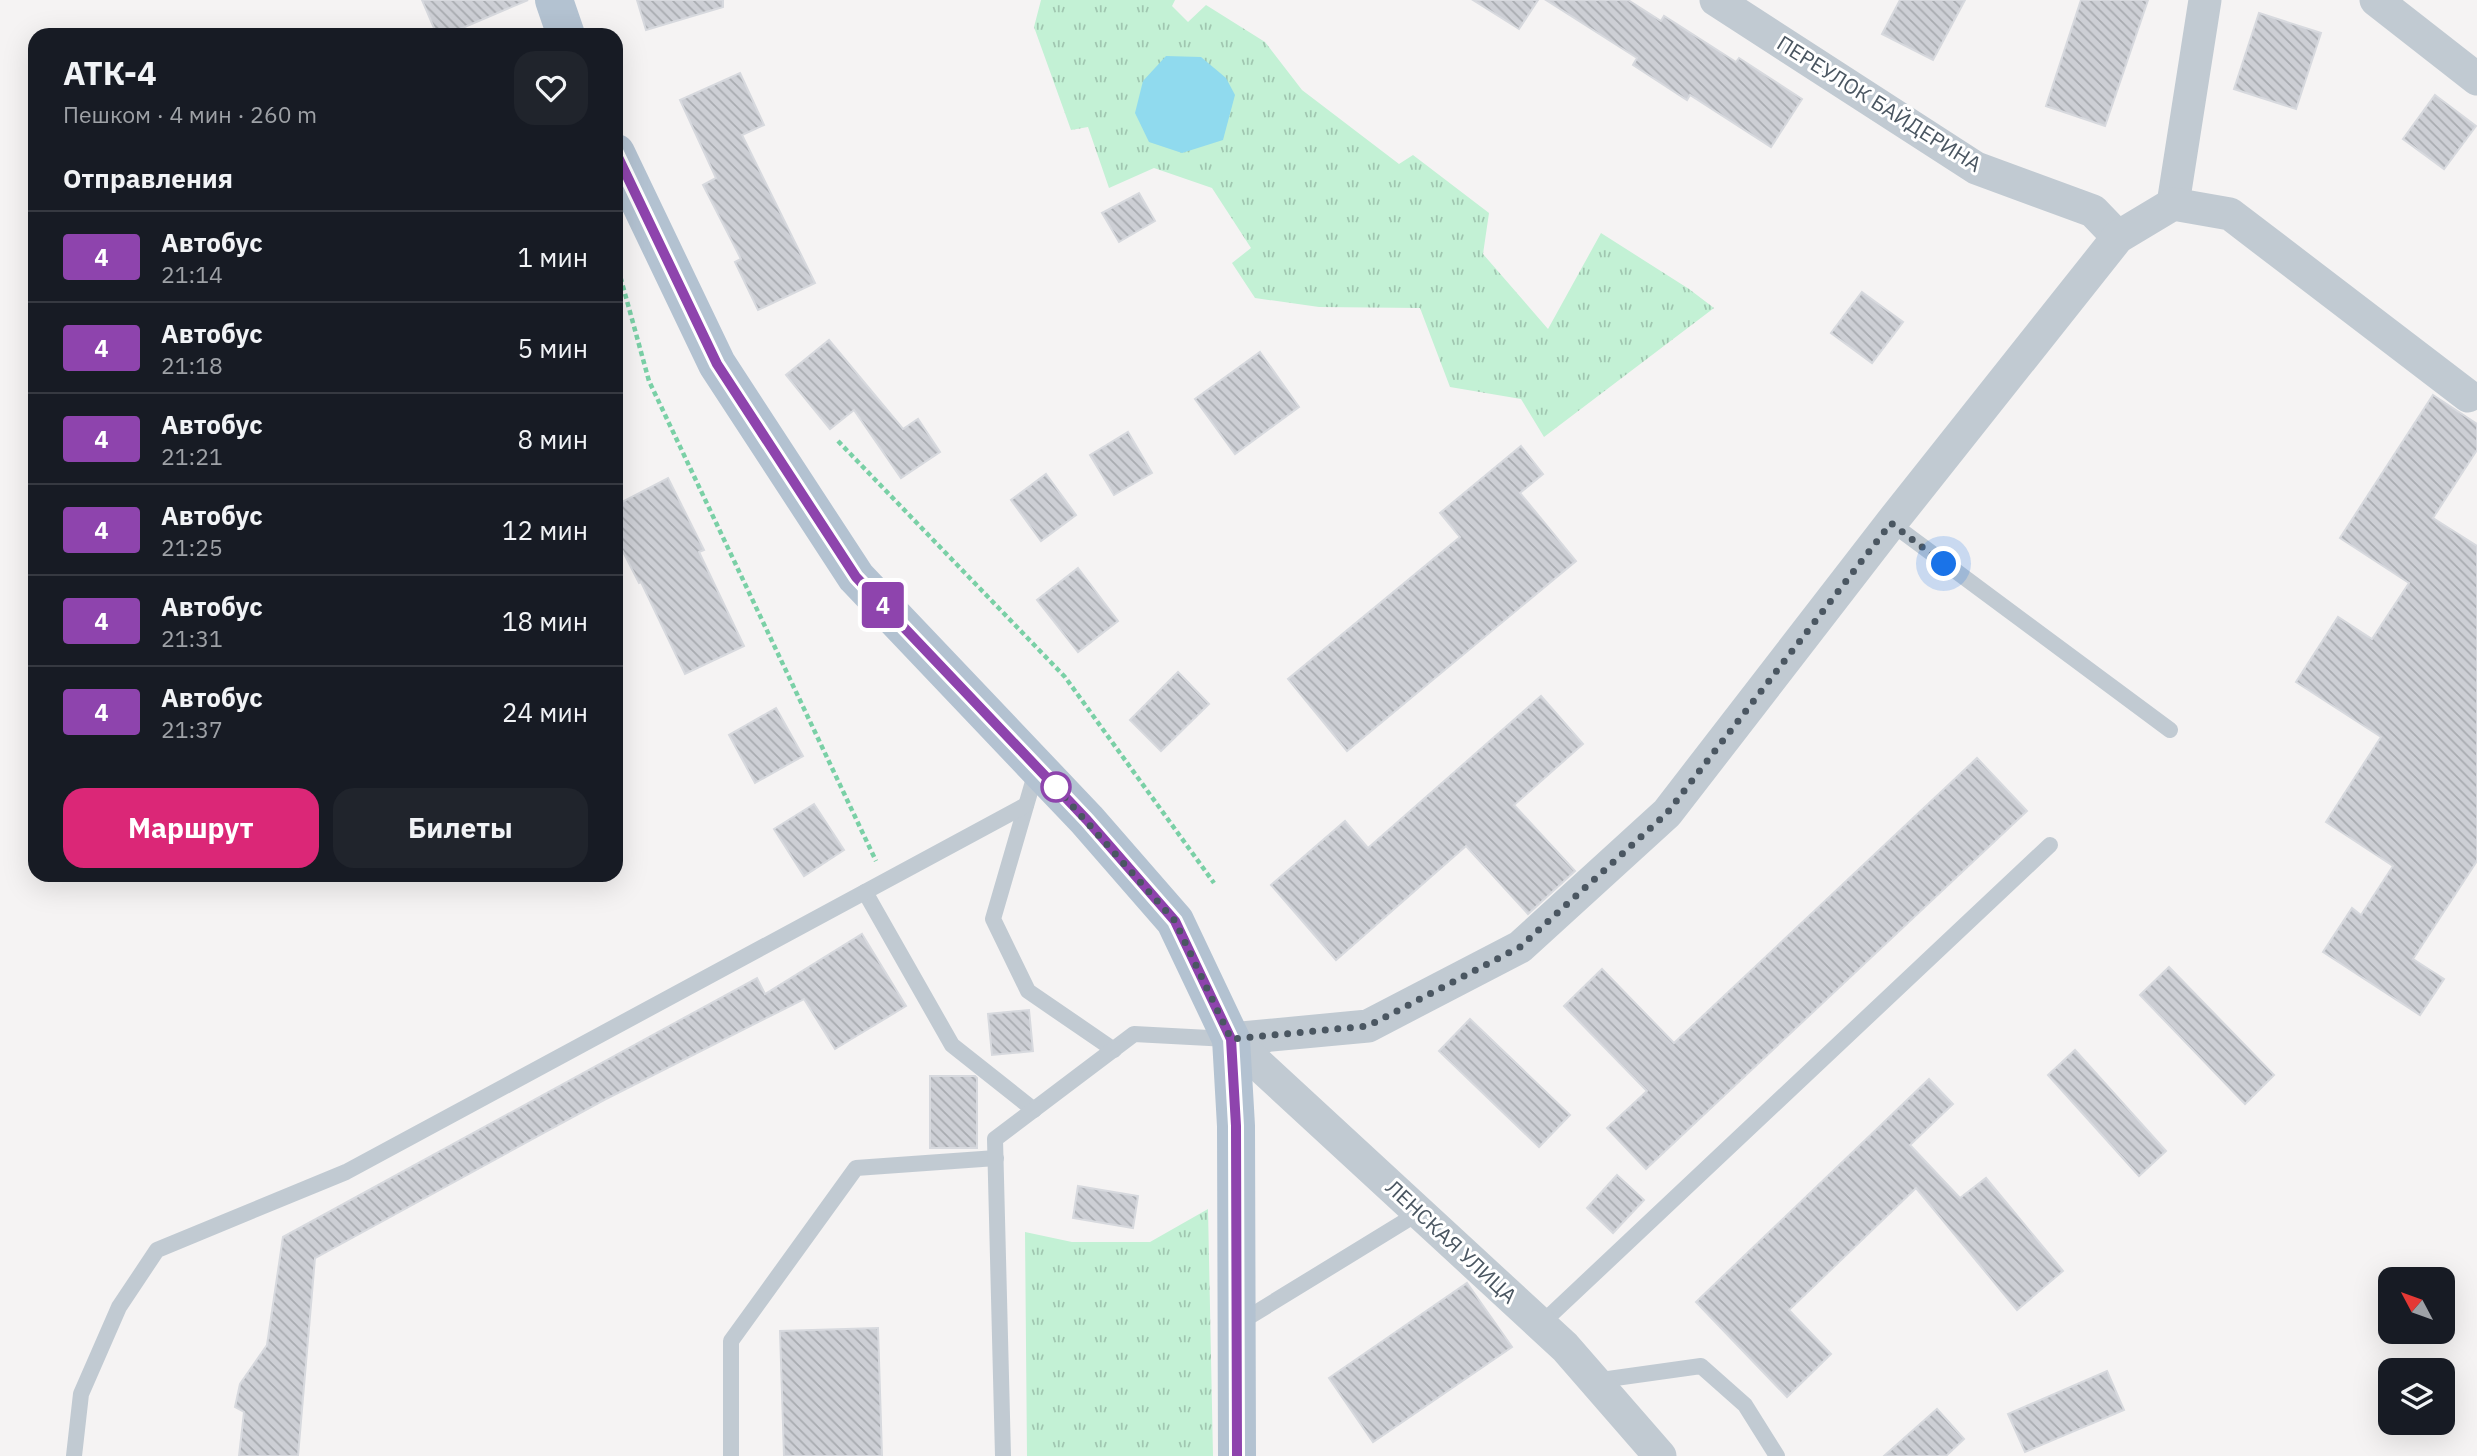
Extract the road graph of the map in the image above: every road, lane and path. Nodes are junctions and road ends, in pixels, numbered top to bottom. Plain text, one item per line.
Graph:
1 (554, 0) edge
2 (1716, 0) edge
3 (2205, 0) edge
4 (2375, 0) edge
5 (564, 28) edge
6 (2477, 79) edge
7 (623, 168) edge
8 (2173, 205) junction
9 (2118, 237) junction
10 (623, 286) edge
11 (2468, 396) dead end
12 (838, 441) dead end
13 (1891, 523) junction
14 (2170, 730) dead end
15 (1037, 767) junction
16 (1026, 805) junction
17 (2050, 845) dead end
18 (885, 881) junction
19 (1214, 883) dead end
20 (865, 892) junction
21 (1231, 1039) junction
22 (1114, 1049) junction
23 (1034, 1110) junction
24 (996, 1158) junction
25 (1420, 1212) junction
26 (1237, 1324) junction
27 (1541, 1324) junction
28 (1594, 1381) junction
29 (74, 1456) edge
30 (731, 1456) edge
31 (1003, 1456) edge
32 (1237, 1456) edge
33 (1660, 1456) edge
34 (1777, 1456) edge

1 - 5 main road
2 - 9 street, ПЕРЕУЛОК БАЙДЕРИНА
3 - 8 street
4 - 6 street
7 - 15 main road
8 - 9 street
8 - 11 street
9 - 13 street
10 - 18 path
12 - 19 path
13 - 14 lane
13 - 21 street
15 - 16 lane
15 - 21 main road
16 - 18 lane
16 - 22 lane
17 - 27 lane
18 - 20 lane
20 - 23 lane
20 - 29 lane
21 - 22 lane
21 - 25 street, ЛЕНСКАЯ УЛИЦА
21 - 26 main road
22 - 23 lane
23 - 24 lane
24 - 30 lane
24 - 31 lane
25 - 26 lane
25 - 27 street, ЛЕНСКАЯ УЛИЦА
26 - 32 main road
27 - 28 street, ЛЕНСКАЯ УЛИЦА
28 - 33 street, ЛЕНСКАЯ УЛИЦА
28 - 34 lane

